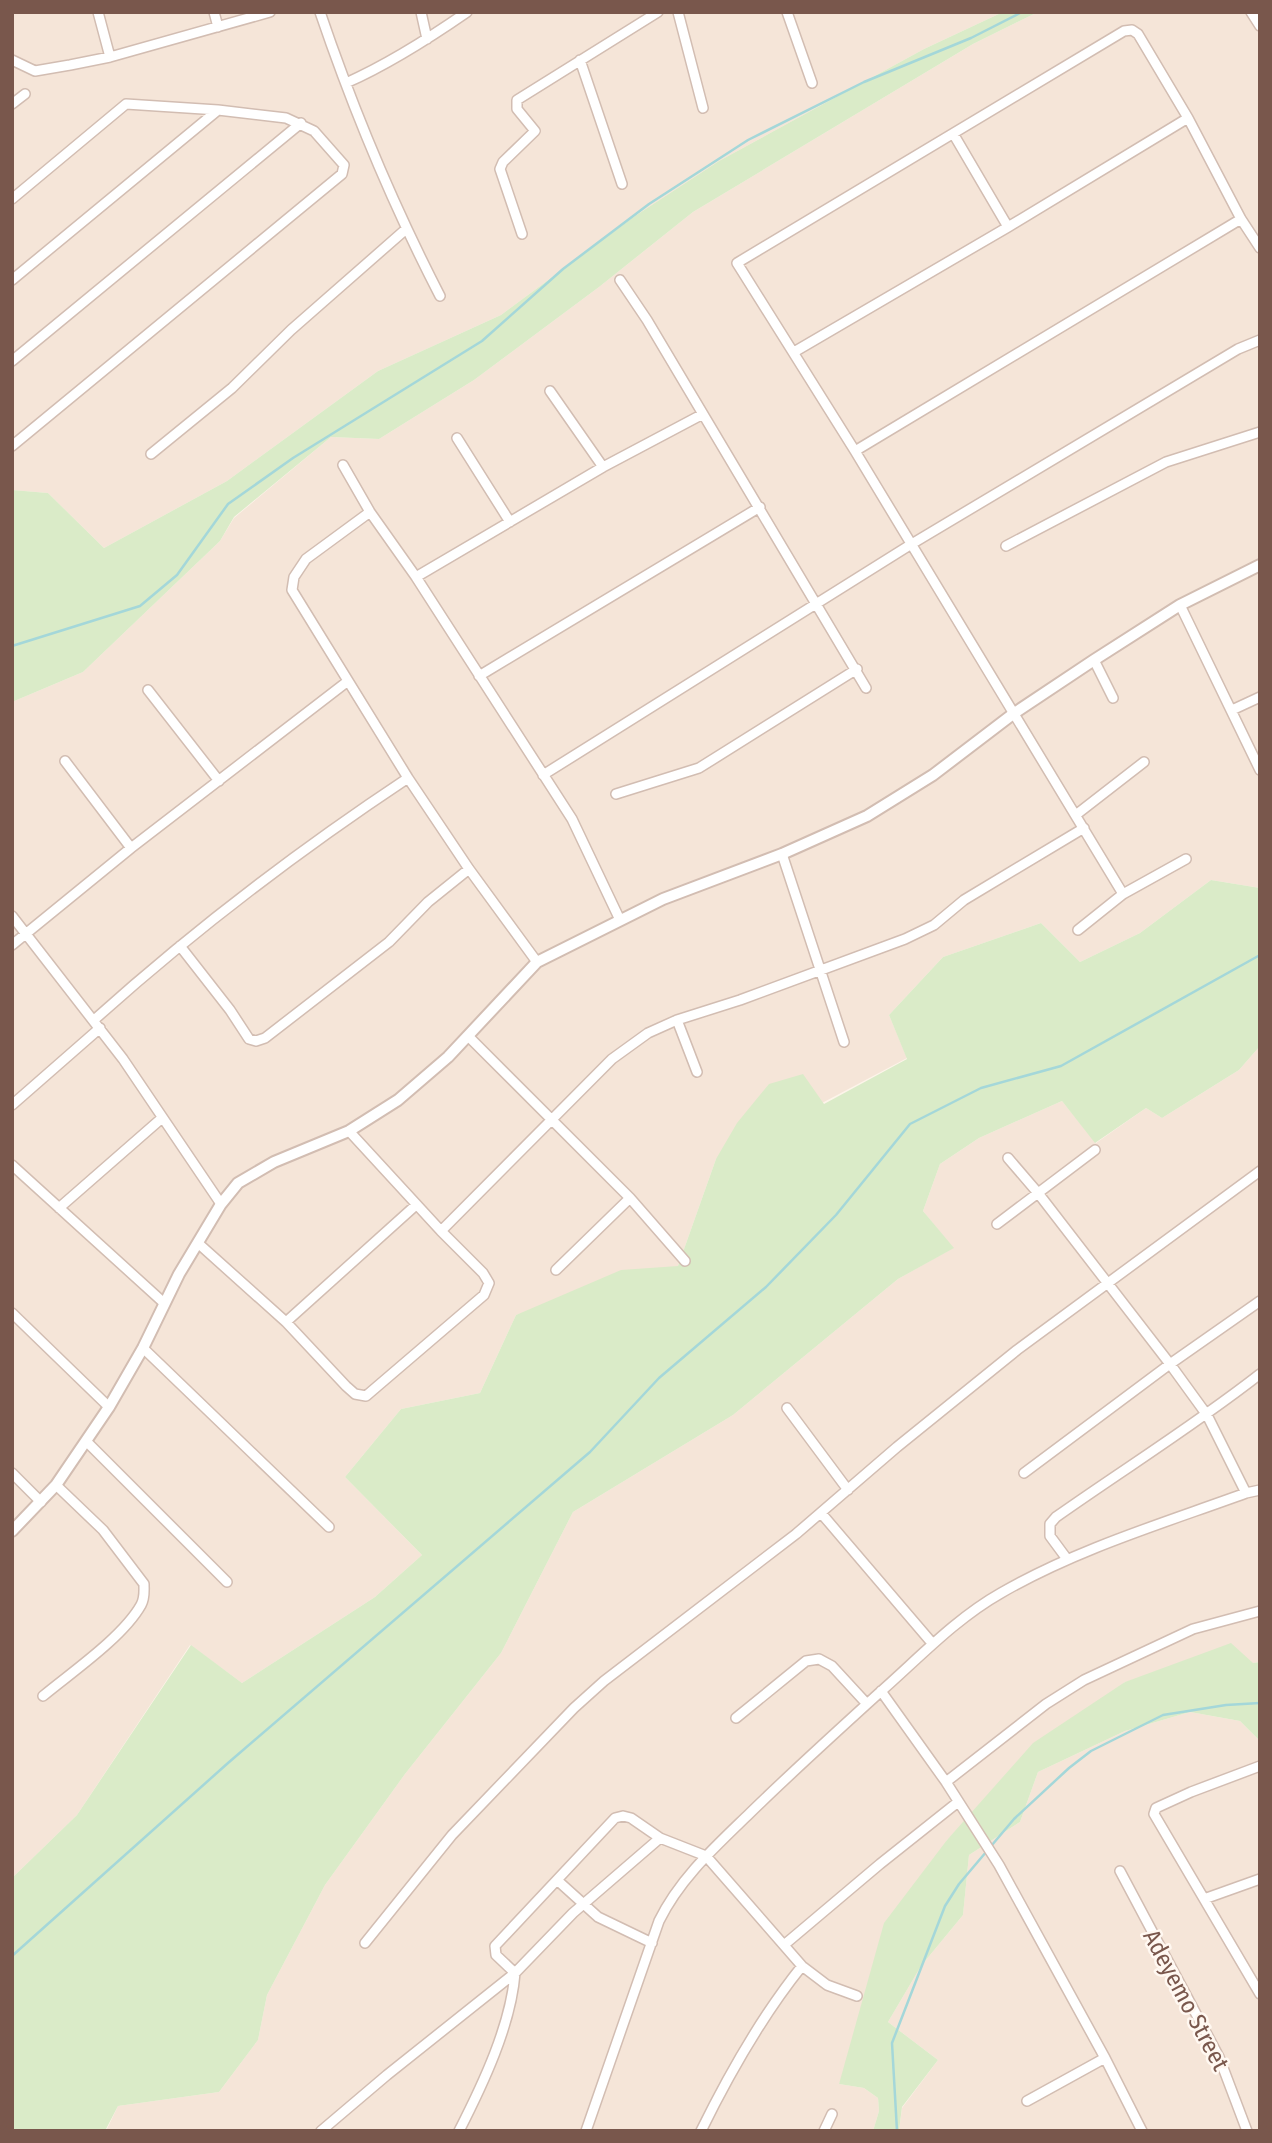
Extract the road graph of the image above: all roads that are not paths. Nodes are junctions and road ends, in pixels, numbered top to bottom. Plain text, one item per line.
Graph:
1 (98, 12) edge
2 (214, 12) edge
3 (270, 12) edge
4 (320, 12) edge
5 (421, 12) edge
6 (467, 12) edge
7 (658, 12) edge
8 (678, 12) edge
9 (787, 12) edge
10 (1251, 12) edge
11 (1260, 26) edge
12 (218, 27) junction
13 (428, 39) junction
14 (110, 57) junction
15 (12, 60) edge
16 (580, 60) junction
17 (346, 83) junction
18 (812, 83) dead end
19 (24, 94) dead end
20 (12, 104) edge
21 (703, 108) dead end
22 (218, 110) junction
23 (1188, 118) junction
24 (301, 123) junction
25 (954, 135) junction
26 (622, 184) dead end
27 (12, 200) edge
28 (1241, 219) junction
29 (1008, 227) junction
30 (405, 230) junction
31 (522, 234) dead end
32 (1260, 248) edge
33 (12, 280) edge
34 (620, 280) dead end
35 (440, 296) dead end
36 (1258, 344) edge
37 (794, 352) junction
38 (12, 361) edge
39 (550, 391) dead end
40 (702, 414) junction
41 (1260, 432) edge
42 (457, 438) dead end
43 (12, 446) edge
44 (855, 451) junction
45 (151, 454) dead end
46 (343, 466) dead end
47 (603, 467) junction
48 (760, 507) junction
49 (370, 512) junction
50 (510, 522) junction
51 (911, 545) junction
52 (1006, 546) dead end
53 (1260, 565) edge
54 (416, 577) junction
55 (815, 604) junction
56 (1180, 605) junction
57 (1094, 660) junction
58 (857, 669) junction
59 (479, 676) junction
60 (348, 681) junction
61 (866, 688) dead end
62 (148, 690) dead end
63 (1113, 698) dead end
64 (1260, 698) edge
65 (1232, 710) junction
66 (1013, 714) junction
67 (65, 761) dead end
68 (1144, 762) dead end
69 (1260, 770) edge
70 (543, 775) junction
71 (408, 778) junction
72 (219, 781) junction
73 (616, 794) dead end
74 (1077, 814) junction
75 (1084, 828) junction
76 (131, 848) junction
77 (782, 854) junction
78 (1186, 859) dead end
79 (469, 869) junction
80 (1123, 894) junction
81 (12, 916) edge
82 (620, 920) junction
83 (1078, 930) dead end
84 (26, 933) junction
85 (12, 945) edge
86 (180, 946) junction
87 (537, 962) junction
88 (818, 970) junction
89 (677, 1020) junction
90 (97, 1024) junction
91 (469, 1037) junction
92 (844, 1042) dead end
93 (697, 1072) dead end
94 (12, 1105) edge
95 (162, 1118) junction
96 (553, 1119) junction
97 (349, 1131) junction
98 (1095, 1150) dead end
99 (1007, 1158) dead end
100 (12, 1165) edge
101 (1260, 1171) edge
102 (1038, 1193) junction
103 (630, 1198) junction
104 (221, 1204) junction
105 (416, 1205) junction
106 (59, 1208) junction
107 (997, 1224) dead end
108 (441, 1231) junction
109 (199, 1244) junction
110 (685, 1261) dead end
111 (556, 1270) dead end
112 (1107, 1284) junction
113 (1260, 1301) edge
114 (164, 1303) junction
115 (12, 1313) edge
116 (286, 1322) junction
117 (144, 1348) junction
118 (1170, 1364) junction
119 (1260, 1374) edge
120 (109, 1407) junction
121 (787, 1408) dead end
122 (1207, 1415) junction
123 (87, 1442) junction
124 (12, 1473) edge
125 (1024, 1473) dead end
126 (55, 1485) junction
127 (848, 1490) junction
128 (1260, 1490) edge
129 (1246, 1493) junction
130 (41, 1502) junction
131 (821, 1513) junction
132 (329, 1527) dead end
133 (12, 1531) edge
134 (1067, 1559) junction
135 (227, 1582) dead end
136 (1260, 1611) edge
137 (932, 1643) junction
138 (881, 1691) junction
139 (43, 1696) dead end
140 (867, 1704) junction
141 (736, 1718) dead end
142 (1260, 1766) edge
143 (946, 1782) junction
144 (958, 1802) junction
145 (660, 1838) junction
146 (706, 1856) junction
147 (1120, 1871) dead end
148 (1260, 1879) edge
149 (558, 1880) junction
150 (1204, 1899) junction
151 (582, 1904) junction
152 (652, 1942) junction
153 (365, 1943) dead end
154 (784, 1945) junction
155 (802, 1966) junction
156 (515, 1973) junction
157 (1260, 1994) edge
158 (857, 1996) dead end
159 (1105, 2058) junction
160 (1027, 2101) dead end
161 (832, 2114) dead end
162 (321, 2131) edge
163 (459, 2131) edge
164 (586, 2131) edge
165 (701, 2131) edge
166 (824, 2131) edge
167 (1142, 2131) edge
168 (1247, 2131) edge

1 - 14 street
2 - 12 street
3 - 12 street
4 - 17 street
5 - 13 street
6 - 13 street
7 - 16 street
8 - 21 street
9 - 18 street
10 - 11 street
12 - 14 street
13 - 17 street
14 - 15 street
16 - 26 street
16 - 31 street
17 - 30 street
19 - 20 street
22 - 24 street
22 - 27 street
22 - 33 street
23 - 25 street
23 - 28 street
23 - 29 street
24 - 38 street
24 - 43 street
25 - 29 street
25 - 37 street
28 - 32 street
28 - 44 street
29 - 37 street
30 - 35 street
30 - 45 street
34 - 40 street
36 - 51 street
37 - 44 street
39 - 47 street
40 - 47 street
40 - 48 street
41 - 52 street
42 - 50 street
44 - 51 street
46 - 49 street
47 - 50 street
48 - 55 street
48 - 59 street
49 - 54 street
49 - 60 street
50 - 54 street
51 - 55 street
51 - 66 street
53 - 56 street
54 - 59 street
55 - 58 street
55 - 70 street
56 - 57 street
56 - 65 street
57 - 63 street
57 - 66 street
58 - 61 street
58 - 73 street
59 - 70 street
60 - 71 street
60 - 72 street
62 - 72 street
64 - 65 street
65 - 69 street
66 - 74 street
66 - 77 street
67 - 76 street
68 - 74 street
70 - 82 street
71 - 79 street
71 - 86 street
72 - 76 street
74 - 75 street
75 - 80 street
75 - 88 street
76 - 84 street
77 - 82 street
77 - 88 street
78 - 80 street
79 - 86 street
79 - 87 street
80 - 83 street
81 - 84 street
82 - 87 street
84 - 85 street
84 - 90 street
86 - 90 street
87 - 91 street
88 - 89 street
88 - 92 street
89 - 93 street
89 - 96 street
90 - 94 street
90 - 95 street
91 - 96 street
91 - 97 street
95 - 104 street
95 - 106 street
96 - 103 street
96 - 108 street
97 - 104 street
97 - 105 street
98 - 102 street
99 - 102 street
100 - 106 street
101 - 112 street
102 - 107 street
102 - 112 street
103 - 110 street
103 - 111 street
104 - 109 street
105 - 108 street
105 - 116 street
106 - 114 street
108 - 116 street
109 - 114 street
109 - 116 street
112 - 118 street
112 - 127 street
113 - 118 street
114 - 117 street
115 - 120 street
117 - 120 street
117 - 132 street
118 - 122 street
118 - 125 street
119 - 122 street
120 - 123 street
121 - 127 street
122 - 129 street
122 - 134 street
123 - 126 street
123 - 135 street
124 - 130 street
126 - 130 street
126 - 139 street
127 - 131 street
128 - 129 street
129 - 134 street
130 - 133 street
131 - 137 street
131 - 153 street
134 - 137 street
136 - 143 street
137 - 138 street
138 - 140 street
138 - 143 street
140 - 141 street
140 - 146 street
142 - 150 street
143 - 144 street
144 - 154 street
144 - 159 street
145 - 146 street
145 - 149 street
145 - 151 street
146 - 152 street
146 - 154 street
147 - 168 street, Adeyemo Street
148 - 150 street
149 - 151 street
149 - 156 street
150 - 157 street
151 - 152 street
151 - 156 street
152 - 164 street
154 - 155 street
155 - 158 street
155 - 165 street
156 - 162 street
156 - 163 street
159 - 160 street
159 - 167 street
161 - 166 street

